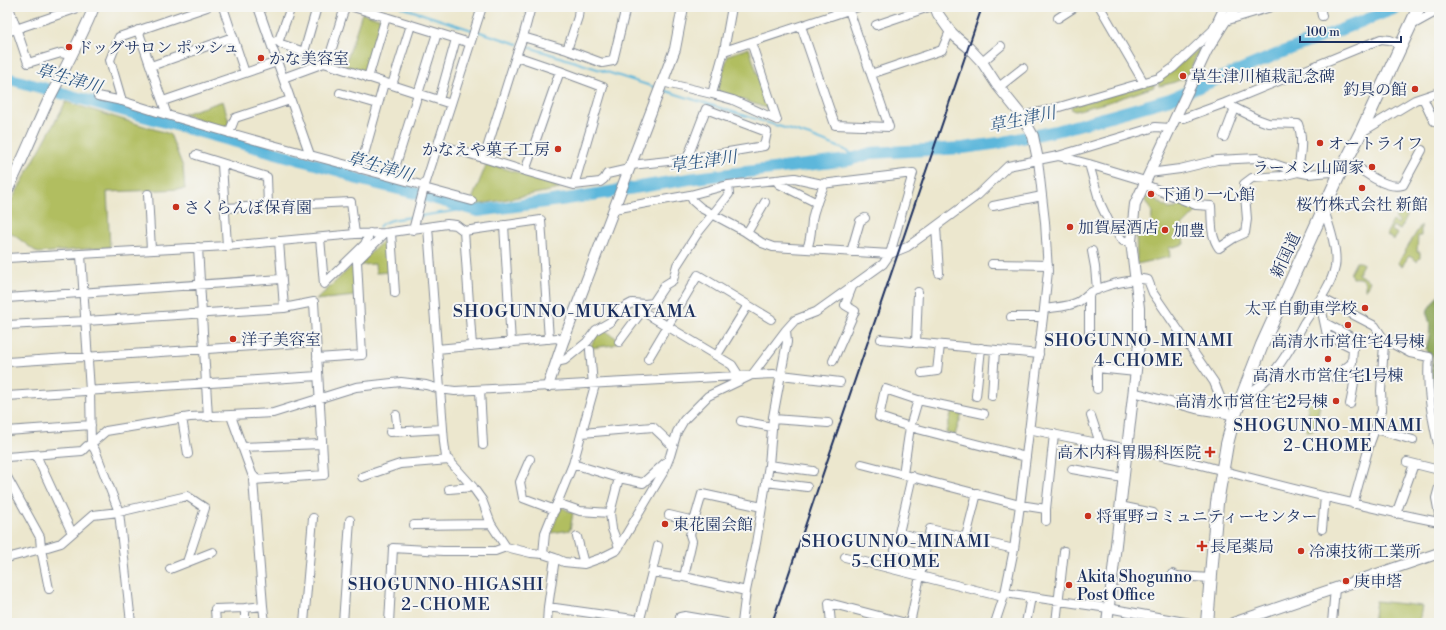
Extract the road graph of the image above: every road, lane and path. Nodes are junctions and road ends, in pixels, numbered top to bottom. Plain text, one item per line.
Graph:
1 (9, 7) edge
2 (81, 7) edge
3 (94, 7) edge
4 (207, 7) edge
5 (223, 7) edge
6 (258, 7) edge
7 (291, 7) edge
8 (317, 7) edge
9 (345, 7) edge
10 (353, 7) edge
11 (482, 7) edge
12 (531, 7) edge
13 (579, 7) edge
14 (626, 7) edge
15 (684, 7) edge
16 (732, 7) edge
17 (858, 7) edge
18 (929, 7) edge
19 (935, 7) edge
20 (1076, 7) edge
21 (1100, 7) edge
22 (1236, 7) edge
23 (1271, 7) edge
24 (1320, 7) edge
25 (848, 8) edge
26 (1439, 10) edge
27 (1322, 16) dead end
28 (386, 17) junction
29 (1414, 17) edge
30 (1058, 18) dead end
31 (1220, 18) edge
32 (411, 25) junction
33 (876, 25) dead end
34 (801, 26) junction
35 (16, 29) junction
36 (138, 30) junction
37 (950, 31) junction
38 (7, 32) edge
39 (437, 33) junction
40 (233, 37) junction
41 (456, 39) junction
42 (522, 39) junction
43 (274, 42) junction
44 (751, 42) junction
45 (470, 43) junction
46 (1401, 45) junction
47 (1001, 46) dead end
48 (567, 50) junction
49 (724, 51) junction
50 (517, 52) junction
51 (70, 55) junction
52 (277, 62) junction
53 (982, 62) junction
54 (326, 64) junction
55 (151, 66) junction
56 (1023, 68) dead end
57 (560, 71) junction
58 (245, 73) junction
59 (871, 74) junction
60 (283, 78) junction
61 (368, 78) junction
62 (1144, 83) junction
63 (388, 84) junction
64 (660, 87) junction
65 (999, 88) junction
66 (1439, 92) edge
67 (340, 93) dead end
68 (418, 93) junction
69 (712, 94) junction
70 (98, 96) dead end
71 (1423, 98) junction
72 (290, 100) junction
73 (439, 100) junction
74 (122, 101) junction
75 (163, 101) junction
76 (1225, 103) junction
77 (378, 104) junction
78 (451, 104) junction
79 (1235, 108) junction
80 (167, 115) junction
81 (1176, 116) junction
82 (1023, 118) junction
83 (1434, 121) dead end
84 (1171, 128) junction
85 (1361, 132) junction
86 (229, 133) junction
87 (1224, 136) dead end
88 (438, 144) junction
89 (1422, 150) dead end
90 (196, 155) dead end
91 (310, 155) junction
92 (1058, 156) junction
93 (484, 158) junction
94 (1037, 158) junction
95 (688, 159) junction
96 (1347, 159) junction
97 (222, 164) junction
98 (1089, 164) junction
99 (630, 168) junction
100 (360, 169) junction
101 (525, 171) junction
102 (1298, 172) junction
103 (1339, 175) junction
104 (392, 177) junction
105 (1146, 179) junction
106 (776, 180) junction
107 (826, 184) junction
108 (574, 185) junction
109 (728, 185) junction
110 (424, 188) junction
111 (7, 191) edge
112 (148, 194) dead end
113 (690, 195) junction
114 (1042, 196) junction
115 (472, 201) dead end
116 (765, 202) dead end
117 (817, 203) junction
118 (268, 206) junction
119 (616, 206) junction
120 (993, 206) dead end
121 (225, 208) junction
122 (1324, 210) junction
123 (714, 214) junction
124 (865, 218) dead end
125 (504, 225) junction
126 (428, 227) junction
127 (936, 227) junction
128 (413, 230) junction
129 (464, 231) junction
130 (370, 233) junction
131 (388, 233) junction
132 (747, 233) junction
133 (355, 234) junction
134 (320, 238) junction
135 (1131, 241) junction
136 (279, 242) junction
137 (228, 246) junction
138 (198, 247) junction
139 (807, 249) junction
140 (152, 250) junction
141 (1092, 251) dead end
142 (851, 252) junction
143 (890, 254) junction
144 (81, 255) junction
145 (7, 258) edge
146 (992, 264) dead end
147 (1048, 265) junction
148 (939, 273) dead end
149 (281, 279) junction
150 (1136, 279) junction
151 (200, 285) junction
152 (852, 286) junction
153 (918, 292) dead end
154 (1093, 292) junction
155 (84, 293) junction
156 (395, 293) dead end
157 (7, 298) edge
158 (1321, 298) junction
159 (748, 305) junction
160 (284, 308) junction
161 (644, 308) junction
162 (202, 313) junction
163 (1044, 313) junction
164 (1011, 317) dead end
165 (771, 319) dead end
166 (86, 321) junction
167 (7, 325) edge
168 (667, 326) junction
169 (786, 330) junction
170 (1089, 333) dead end
171 (549, 339) junction
172 (881, 339) dead end
173 (316, 342) junction
174 (563, 342) junction
175 (619, 342) dead end
176 (916, 342) junction
177 (1383, 342) junction
178 (511, 343) junction
179 (940, 345) junction
180 (472, 346) junction
181 (981, 348) junction
182 (204, 349) junction
183 (437, 349) junction
184 (590, 350) dead end
185 (995, 350) junction
186 (1039, 354) junction
187 (717, 355) junction
188 (88, 357) junction
189 (317, 358) junction
190 (648, 358) dead end
191 (833, 361) dead end
192 (7, 362) edge
193 (556, 362) junction
194 (1350, 365) junction
195 (1136, 372) junction
196 (922, 373) dead end
197 (781, 374) junction
198 (318, 376) junction
199 (739, 376) junction
200 (752, 376) junction
201 (1334, 377) dead end
202 (840, 382) dead end
203 (206, 384) junction
204 (594, 385) junction
205 (548, 386) junction
206 (440, 389) junction
207 (1097, 389) dead end
208 (480, 390) junction
209 (90, 391) junction
210 (1133, 392) junction
211 (7, 396) edge
212 (976, 396) dead end
213 (992, 396) dead end
214 (320, 399) junction
215 (918, 400) junction
216 (1240, 400) junction
217 (1350, 404) dead end
218 (984, 414) dead end
219 (396, 415) dead end
220 (232, 416) junction
221 (1091, 416) dead end
222 (1230, 416) junction
223 (208, 417) junction
224 (182, 418) junction
225 (741, 421) dead end
226 (773, 423) junction
227 (828, 423) dead end
228 (91, 425) junction
229 (910, 427) junction
230 (443, 429) junction
231 (1029, 429) junction
232 (1375, 429) junction
233 (7, 431) edge
234 (582, 433) junction
235 (1054, 434) junction
236 (1413, 440) dead end
237 (1100, 443) junction
238 (91, 444) junction
239 (322, 444) junction
240 (483, 445) dead end
241 (673, 446) junction
242 (242, 447) junction
243 (1126, 447) junction
244 (1439, 449) edge
245 (188, 454) dead end
246 (36, 455) junction
247 (7, 457) edge
248 (1026, 457) junction
249 (530, 459) dead end
250 (449, 460) junction
251 (667, 461) junction
252 (573, 464) junction
253 (862, 464) dead end
254 (769, 465) junction
255 (1072, 469) dead end
256 (1439, 470) edge
257 (814, 471) dead end
258 (1222, 471) junction
259 (903, 474) junction
260 (362, 476) dead end
261 (912, 476) junction
262 (7, 477) edge
263 (619, 478) junction
264 (1123, 478) junction
265 (257, 480) junction
266 (766, 482) junction
267 (473, 487) junction
268 (1439, 487) edge
269 (807, 488) dead end
270 (449, 489) dead end
271 (977, 493) junction
272 (1325, 497) junction
273 (1353, 504) junction
274 (1020, 505) junction
275 (556, 506) junction
276 (1120, 506) junction
277 (762, 507) junction
278 (1046, 509) junction
279 (119, 512) junction
280 (610, 513) junction
281 (1153, 513) dead end
282 (1396, 514) junction
283 (1439, 514) edge
284 (669, 515) dead end
285 (313, 518) dead end
286 (350, 520) dead end
287 (694, 521) junction
288 (1046, 521) dead end
289 (1439, 522) edge
290 (491, 524) junction
291 (414, 525) dead end
292 (1322, 529) dead end
293 (899, 533) junction
294 (72, 534) junction
295 (577, 537) dead end
296 (966, 537) junction
297 (928, 540) junction
298 (618, 546) junction
299 (658, 546) dead end
300 (506, 547) junction
301 (896, 547) junction
302 (41, 549) junction
303 (1014, 549) junction
304 (1064, 551) dead end
305 (213, 552) dead end
306 (1439, 553) edge
307 (543, 554) junction
308 (925, 554) junction
309 (845, 557) dead end
310 (7, 558) edge
311 (556, 558) junction
312 (187, 562) junction
313 (584, 564) junction
314 (891, 568) junction
315 (170, 569) dead end
316 (652, 572) junction
317 (1172, 574) dead end
318 (921, 576) junction
319 (684, 577) junction
320 (1210, 578) junction
321 (1335, 588) junction
322 (49, 589) dead end
323 (746, 591) junction
324 (1004, 595) junction
325 (1031, 597) junction
326 (1058, 601) junction
327 (263, 606) junction
328 (548, 606) junction
329 (245, 608) junction
330 (1108, 608) junction
331 (639, 621) edge
332 (1245, 621) edge
333 (131, 623) edge
334 (216, 623) edge
335 (245, 623) edge
336 (265, 623) edge
337 (304, 623) edge
338 (343, 623) edge
339 (389, 623) edge
340 (547, 623) edge
341 (680, 623) edge
342 (726, 623) edge
343 (742, 623) edge
344 (831, 623) edge
345 (906, 623) edge
346 (910, 623) edge
347 (995, 623) edge
348 (1026, 623) edge
349 (1056, 623) edge
350 (1107, 623) edge
351 (1190, 623) edge
352 (1207, 623) edge
353 (1233, 623) edge
354 (1332, 623) edge

1 - 35 street
2 - 35 street
3 - 51 street
4 - 36 street
5 - 40 street
6 - 43 street
7 - 43 street
8 - 43 street
9 - 54 street
10 - 28 street
11 - 45 street
12 - 42 street
13 - 48 street
14 - 48 street
15 - 64 street
16 - 49 street
17 - 25 street
18 - 33 street
19 - 37 street
20 - 30 street
21 - 62 street
22 - 31 street
23 - 31 street
24 - 27 street
25 - 34 street
25 - 59 street
26 - 29 street
28 - 32 street
28 - 61 street
29 - 46 main road, 新国道
31 - 62 street
31 - 81 street
32 - 39 street
32 - 63 street
34 - 44 street
34 - 59 street
35 - 38 street
35 - 51 street
36 - 55 street
36 - 74 street
37 - 53 street
37 - 59 street
39 - 41 street
39 - 68 street
40 - 55 street
40 - 58 street
41 - 45 street
41 - 73 street
42 - 48 street
42 - 50 street
43 - 52 street
44 - 49 street
44 - 69 street
45 - 78 street
46 - 76 street
46 - 85 main road, 新国道
47 - 53 street
49 - 69 street
50 - 57 street
50 - 93 street
51 - 111 street
52 - 58 street
52 - 60 street
53 - 65 street
54 - 60 street
54 - 61 street
55 - 75 street
56 - 65 street
57 - 101 street
57 - 108 street
58 - 75 street
60 - 72 street
61 - 63 street
62 - 82 street
63 - 68 street
63 - 77 street
64 - 69 street
64 - 99 street
65 - 82 street
66 - 71 street
67 - 77 street
68 - 73 street
68 - 104 street
70 - 74 street
71 - 83 street
71 - 85 street
72 - 86 street
72 - 91 street
73 - 78 street
74 - 80 street
75 - 80 street
76 - 79 street
76 - 81 street
77 - 100 street
78 - 88 street
79 - 87 street
79 - 102 street
80 - 86 street
81 - 84 street
82 - 94 street
84 - 92 street
84 - 105 street
85 - 96 main road, 新国道
86 - 91 street
88 - 93 street
88 - 110 street
89 - 96 street
90 - 97 street
91 - 100 street
92 - 94 street
92 - 98 street
93 - 101 street
94 - 114 street
94 - 127 street
95 - 95 street
95 - 99 street
96 - 103 main road, 新国道
97 - 118 street
97 - 121 street
98 - 105 street
98 - 135 street
99 - 108 street
99 - 119 street
100 - 104 street
101 - 108 street
102 - 103 street
102 - 105 street
102 - 105 street
103 - 122 main road, 新国道
104 - 110 street
105 - 135 street
106 - 107 street
106 - 109 street
106 - 117 street
107 - 117 street
107 - 143 street
109 - 113 street
109 - 123 street
110 - 115 street
110 - 128 street
112 - 140 street
113 - 119 street
113 - 123 street
114 - 120 street
114 - 147 street
116 - 132 street
117 - 139 street
118 - 121 street
118 - 133 street
119 - 174 street
121 - 137 street
122 - 158 street
122 - 216 main road, 新国道
123 - 132 street
123 - 161 street
124 - 142 street
125 - 129 street
125 - 171 street
125 - 178 street
126 - 128 street
126 - 129 street
126 - 183 street
127 - 143 street
127 - 148 street
128 - 131 street
129 - 180 street
130 - 131 street
130 - 133 street
130 - 134 street
131 - 156 street
131 - 189 street
132 - 139 street
133 - 134 street
134 - 136 street
135 - 150 street
136 - 137 street
136 - 149 street
137 - 138 street
138 - 140 street
138 - 151 street
139 - 142 street
140 - 144 street
141 - 154 street
142 - 143 street
143 - 152 street
144 - 145 street
144 - 155 street
146 - 147 street
147 - 163 street
149 - 151 street
149 - 160 street
150 - 154 street
150 - 195 street
150 - 222 street
151 - 155 street
151 - 162 street
152 - 169 street
152 - 191 street
153 - 176 street
154 - 163 street
154 - 170 street
155 - 157 street
155 - 166 street
158 - 177 street
158 - 194 street
158 - 216 street
159 - 165 street
159 - 168 street
159 - 187 street
160 - 162 street
160 - 173 street
161 - 168 street
161 - 175 street
161 - 193 street
162 - 166 street
162 - 182 street
163 - 164 street
163 - 186 street
166 - 167 street
166 - 188 street
168 - 187 street
168 - 190 street
169 - 197 street
169 - 200 street
171 - 174 street
171 - 178 street
172 - 176 street
173 - 182 street
173 - 189 street
174 - 193 street
176 - 179 street
177 - 232 street
177 - 244 street
178 - 180 street
179 - 181 street
179 - 196 street
180 - 183 street
181 - 185 street
181 - 212 street
182 - 188 street
182 - 203 street
183 - 206 street
184 - 204 street
185 - 186 street
185 - 213 street
186 - 231 street
187 - 199 street
188 - 192 street
188 - 209 street
189 - 198 street
193 - 205 street
194 - 201 street
194 - 217 street
195 - 207 street
195 - 210 street
197 - 200 street
197 - 202 street
197 - 226 street
198 - 203 street
198 - 214 street
199 - 200 street
199 - 204 street
200 - 241 street
203 - 209 street
203 - 223 street
204 - 205 street
204 - 234 street
205 - 208 street
206 - 208 street
206 - 214 street
206 - 230 street
208 - 240 street
209 - 211 street
209 - 228 street
210 - 222 street
210 - 243 street
214 - 220 street
214 - 239 street
215 - 218 street
215 - 229 street
215 - 229 street
216 - 222 main road, 新国道
219 - 230 street
220 - 223 street
220 - 242 street
221 - 237 street
222 - 258 main road, 新国道
223 - 224 street
224 - 238 street
224 - 245 street
225 - 226 street
226 - 227 street
226 - 254 street
228 - 233 street
228 - 238 street
229 - 248 street
229 - 259 street
230 - 250 street
231 - 235 street
231 - 248 street
232 - 236 street
232 - 273 street
234 - 241 street
234 - 252 street
235 - 237 street
235 - 278 street
237 - 243 street
238 - 246 street
238 - 279 street
239 - 242 street
239 - 265 street
241 - 251 street
242 - 265 street
243 - 258 street
243 - 264 street
246 - 247 street
246 - 294 street
248 - 274 street
249 - 275 street
250 - 260 street
250 - 267 street
251 - 263 street
251 - 298 street
252 - 263 street
252 - 275 street
253 - 259 street
254 - 257 street
254 - 266 street
255 - 264 street
256 - 282 street
258 - 272 street
258 - 320 main road, 新国道
259 - 261 street
261 - 271 street
261 - 293 street
262 - 302 street
263 - 280 street
264 - 276 street
265 - 327 street
266 - 269 street
266 - 277 street
267 - 270 street
267 - 290 street
268 - 283 street
271 - 274 street
271 - 296 street
272 - 273 street
272 - 292 street
273 - 282 street
274 - 278 street
274 - 303 street
275 - 280 street
275 - 307 street
276 - 281 street
276 - 330 street
277 - 287 street
277 - 323 street
278 - 288 street
279 - 294 street
279 - 312 street
279 - 333 street
280 - 298 street
282 - 289 street
284 - 287 street
285 - 337 street
286 - 338 street
287 - 319 street
290 - 291 street
290 - 300 street
293 - 297 street
293 - 301 street
294 - 302 street
295 - 313 street
296 - 297 street
296 - 303 street
297 - 308 street
298 - 313 street
299 - 316 street
300 - 307 street
300 - 339 street
301 - 308 street
301 - 314 street
302 - 310 street
302 - 322 street
303 - 324 street
304 - 326 street
305 - 312 street
306 - 321 street
307 - 311 street
308 - 318 street
309 - 314 street
311 - 313 street
311 - 328 street
312 - 315 street
314 - 318 street
316 - 319 street
316 - 331 street
317 - 320 street
318 - 324 street
318 - 346 street
319 - 323 street
320 - 352 main road, 新国道
321 - 332 street
321 - 354 street
323 - 343 street
324 - 325 street
324 - 347 street
325 - 326 street
325 - 348 street
326 - 330 street
326 - 349 street
327 - 329 street
327 - 336 street
328 - 331 street
328 - 340 street
329 - 334 street
329 - 335 street
330 - 350 street
330 - 351 street
332 - 353 street
341 - 342 street
344 - 345 street

